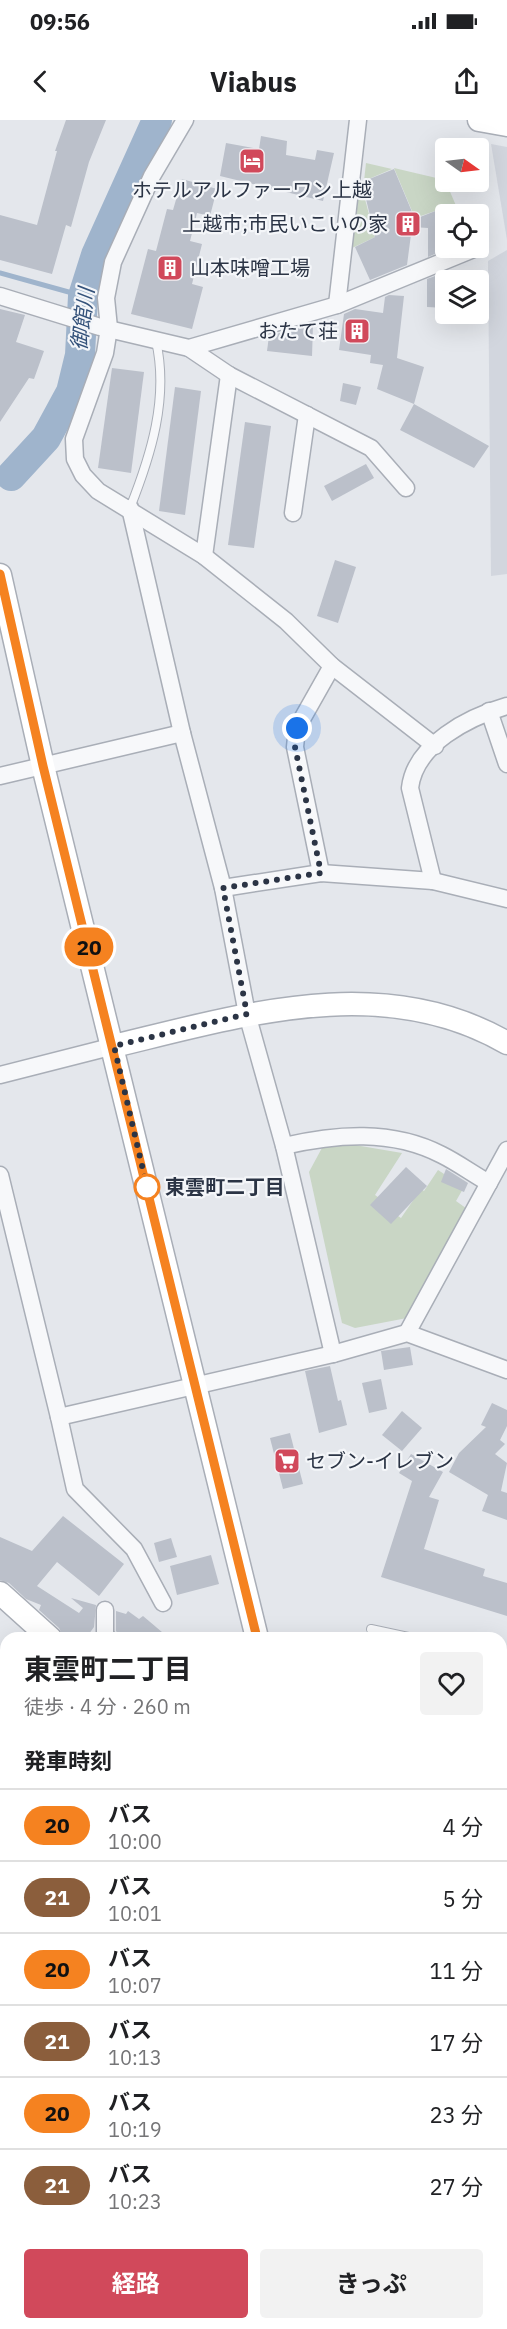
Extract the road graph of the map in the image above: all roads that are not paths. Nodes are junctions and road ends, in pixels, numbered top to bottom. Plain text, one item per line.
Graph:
1 (185, 120) edge
2 (358, 120) edge
3 (480, 120) edge
4 (507, 125) edge
5 (451, 258) edge
6 (0, 296) edge
7 (337, 305) junction
8 (105, 327) junction
9 (156, 341) junction
10 (189, 348) junction
11 (229, 375) junction
12 (307, 415) junction
13 (406, 488) dead end
14 (130, 508) junction
15 (293, 513) dead end
16 (204, 556) junction
17 (0, 574) edge
18 (332, 666) junction
19 (507, 706) edge
20 (489, 711) junction
21 (182, 733) junction
22 (435, 746) junction
23 (507, 764) edge
24 (43, 766) junction
25 (0, 776) edge
26 (321, 873) junction
27 (433, 880) junction
28 (223, 888) junction
29 (507, 899) edge
30 (247, 1014) junction
31 (507, 1043) edge
32 (114, 1046) junction
33 (0, 1075) edge
34 (284, 1146) junction
35 (507, 1150) edge
36 (0, 1175) edge
37 (489, 1183) junction
38 (407, 1333) junction
39 (333, 1354) junction
40 (507, 1370) edge
41 (194, 1384) junction
42 (59, 1417) junction
43 (0, 1593) edge
44 (163, 1603) dead end
45 (105, 1610) dead end
46 (371, 1629) dead end
47 (43, 1632) edge
48 (105, 1632) edge
49 (256, 1632) edge
50 (385, 1632) edge

1 - 8 street
2 - 7 street
3 - 4 street
5 - 7 street
6 - 8 street
7 - 10 street
8 - 9 street
8 - 14 street
9 - 10 street
9 - 14 lane
10 - 11 street
11 - 12 street
11 - 16 street
12 - 13 street
12 - 15 street
14 - 16 street
14 - 21 street
16 - 18 street
17 - 24 street
18 - 22 street
18 - 26 street
19 - 20 street
20 - 22 street
20 - 23 street
21 - 24 street
21 - 28 street
22 - 27 street
24 - 25 street
24 - 32 street
26 - 27 street
26 - 28 street
27 - 29 street
28 - 30 street
30 - 31 street
30 - 32 street
30 - 34 street
32 - 33 street
32 - 41 street
34 - 37 street
34 - 39 street
35 - 37 street
36 - 42 street
37 - 38 street
38 - 39 street
38 - 40 street
39 - 41 street
41 - 42 street
41 - 49 street
42 - 44 street
43 - 47 street
45 - 48 street
46 - 50 lane

